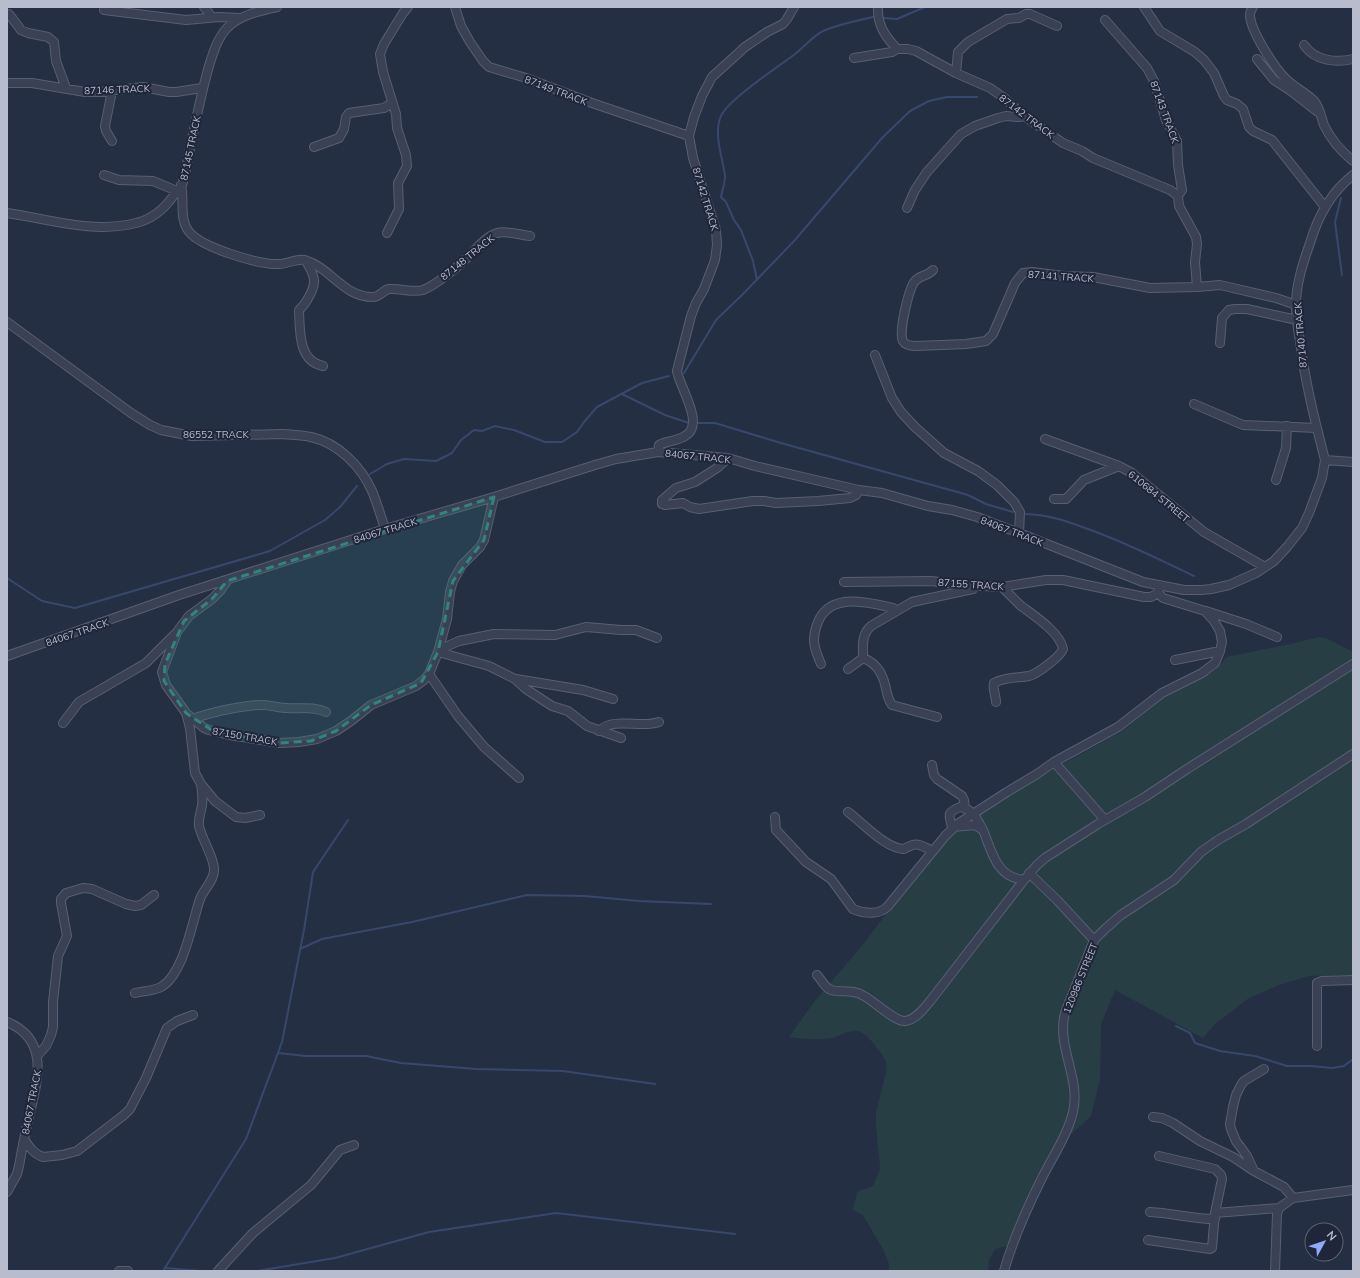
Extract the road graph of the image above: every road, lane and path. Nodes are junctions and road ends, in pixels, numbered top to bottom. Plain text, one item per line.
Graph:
1 (204, 7) edge
2 (277, 7) edge
3 (408, 7) edge
4 (455, 7) edge
5 (794, 7) edge
6 (878, 7) edge
7 (1144, 7) edge
8 (1253, 7) edge
9 (104, 10) dead end
10 (9, 14) dead end
11 (212, 17) junction
12 (240, 18) junction
13 (1105, 20) dead end
14 (1057, 26) dead end
15 (1304, 45) dead end
16 (897, 49) junction
17 (854, 58) dead end
18 (1256, 59) dead end
19 (1353, 59) edge
20 (956, 73) junction
21 (7, 83) edge
22 (66, 88) junction
23 (202, 88) junction
24 (112, 90) junction
25 (392, 102) junction
26 (1320, 113) junction
27 (1024, 116) junction
28 (689, 136) junction
29 (112, 141) dead end
30 (314, 147) dead end
31 (1353, 161) edge
32 (104, 175) dead end
33 (1353, 176) edge
34 (179, 188) junction
35 (1178, 196) junction
36 (1325, 207) junction
37 (907, 208) dead end
38 (7, 212) edge
39 (387, 233) dead end
40 (530, 236) dead end
41 (306, 261) junction
42 (933, 270) dead end
43 (1197, 287) junction
44 (1296, 305) junction
45 (1297, 320) junction
46 (7, 322) edge
47 (1220, 343) dead end
48 (875, 355) dead end
49 (323, 366) dead end
50 (1194, 404) dead end
51 (1287, 426) junction
52 (1317, 428) junction
53 (1045, 439) dead end
54 (658, 452) junction
55 (728, 458) junction
56 (1325, 460) junction
57 (1353, 462) edge
58 (1119, 466) junction
59 (1276, 480) dead end
60 (859, 490) junction
61 (494, 497) junction
62 (1054, 499) dead end
63 (385, 529) junction
64 (1019, 533) junction
65 (1266, 567) junction
66 (227, 581) junction
67 (844, 582) dead end
68 (985, 587) junction
69 (1002, 587) junction
70 (1159, 589) junction
71 (897, 611) junction
72 (1205, 611) junction
73 (177, 632) junction
74 (1277, 637) dead end
75 (657, 638) dead end
76 (438, 651) junction
77 (1220, 651) junction
78 (7, 656) edge
79 (863, 658) junction
80 (1175, 660) dead end
81 (821, 664) dead end
82 (1353, 664) edge
83 (848, 669) dead end
84 (429, 674) junction
85 (515, 679) junction
86 (613, 699) dead end
87 (996, 702) dead end
88 (326, 712) dead end
89 (186, 713) junction
90 (937, 717) dead end
91 (193, 719) junction
92 (660, 722) dead end
93 (63, 723) dead end
94 (599, 731) junction
95 (621, 738) dead end
96 (1353, 754) edge
97 (1054, 762) junction
98 (932, 765) dead end
99 (519, 778) dead end
100 (201, 784) junction
101 (965, 808) junction
102 (848, 812) dead end
103 (974, 813) junction
104 (260, 815) dead end
105 (775, 817) dead end
106 (1105, 820) junction
107 (954, 827) junction
108 (983, 830) junction
109 (933, 852) junction
110 (1027, 876) junction
111 (154, 895) dead end
112 (1094, 940) junction
113 (817, 975) dead end
114 (1353, 980) edge
115 (135, 993) dead end
116 (193, 1014) dead end
117 (7, 1022) edge
118 (1316, 1046) dead end
119 (37, 1056) junction
120 (1264, 1069) dead end
121 (1153, 1117) dead end
122 (24, 1139) junction
123 (354, 1145) dead end
124 (1159, 1156) dead end
125 (1254, 1171) junction
126 (1353, 1190) edge
127 (7, 1192) edge
128 (1293, 1198) junction
129 (1279, 1208) junction
130 (1150, 1212) dead end
131 (1215, 1216) junction
132 (1148, 1240) dead end
133 (119, 1271) edge
134 (128, 1271) edge
135 (218, 1271) edge
136 (1004, 1271) edge
137 (1275, 1271) edge

1 - 11 street
2 - 12 street, 87145 TRACK
3 - 25 street
4 - 28 street, 87149 TRACK
5 - 28 street, 87142 TRACK
6 - 16 street
7 - 36 street
8 - 26 street
9 - 11 street
10 - 22 street
11 - 12 street
12 - 23 street, 87145 TRACK
13 - 35 street, 87143 TRACK
14 - 20 street
15 - 19 street
16 - 17 street
16 - 20 street, 87142 TRACK
18 - 26 street
20 - 27 street, 87142 TRACK
21 - 22 street, 87146 TRACK
22 - 24 street, 87146 TRACK
23 - 24 street, 87146 TRACK
23 - 34 street, 87145 TRACK
24 - 29 street
25 - 30 street
25 - 39 street
26 - 31 street
27 - 35 street, 87142 TRACK
27 - 37 street
28 - 54 street, 87142 TRACK
32 - 34 street
33 - 36 street, 87140 TRACK
34 - 38 street, 87145 TRACK
34 - 41 street
35 - 43 street
36 - 44 street, 87140 TRACK
40 - 41 street, 87148 TRACK
41 - 49 street
42 - 43 street, 87141 TRACK
43 - 44 street, 87141 TRACK
44 - 45 street, 87140 TRACK
45 - 47 street
45 - 52 street, 87140 TRACK
46 - 63 street, 86552 TRACK
48 - 64 street
50 - 51 street
51 - 52 street
51 - 59 street
52 - 56 street, 87140 TRACK
53 - 58 street, 610684 STREET
54 - 55 street, 84067 TRACK
54 - 61 street, 84067 TRACK
55 - 60 street, 84067 TRACK
55 - 60 street
56 - 57 street
56 - 65 street, 84067 TRACK
58 - 62 street
58 - 65 street, 610684 STREET
60 - 64 street, 84067 TRACK
61 - 63 street, 84067 TRACK
61 - 76 street, 87150 TRACK
63 - 66 street, 84067 TRACK
64 - 70 street, 84067 TRACK
65 - 70 street, 84067 TRACK
66 - 73 street, 87150 TRACK
66 - 78 street, 84067 TRACK
67 - 68 street, 87155 TRACK
68 - 69 street, 87155 TRACK
68 - 71 street
69 - 70 street, 87155 TRACK
69 - 87 street
70 - 72 street
71 - 79 street
71 - 81 street
72 - 74 street
72 - 77 street
73 - 89 street, 87150 TRACK
73 - 93 street
75 - 76 street
76 - 84 street, 87150 TRACK
76 - 85 street
77 - 80 street
77 - 97 street
79 - 83 street
79 - 90 street
82 - 106 street
84 - 91 street, 87150 TRACK
84 - 99 street
85 - 86 street
85 - 94 street
88 - 91 street
89 - 91 street, 87150 TRACK
89 - 100 street
92 - 94 street
94 - 95 street
96 - 112 street, 120986 STREET
97 - 103 street
97 - 106 street
98 - 101 street
100 - 104 street
100 - 115 street
101 - 103 street
101 - 107 street
102 - 109 street
103 - 107 street
103 - 108 street
105 - 109 street
106 - 110 street
107 - 108 street
107 - 109 street
108 - 110 street
110 - 112 street
110 - 113 street
111 - 119 street
112 - 136 street, 120986 STREET
114 - 118 street
116 - 122 street
117 - 119 street, 84067 TRACK
119 - 122 street, 84067 TRACK
120 - 125 street
121 - 125 street
122 - 127 street, 84067 TRACK
123 - 135 street
124 - 131 street
125 - 128 street
126 - 128 street
128 - 129 street
129 - 131 street
129 - 137 street
130 - 131 street
131 - 132 street
133 - 134 street

